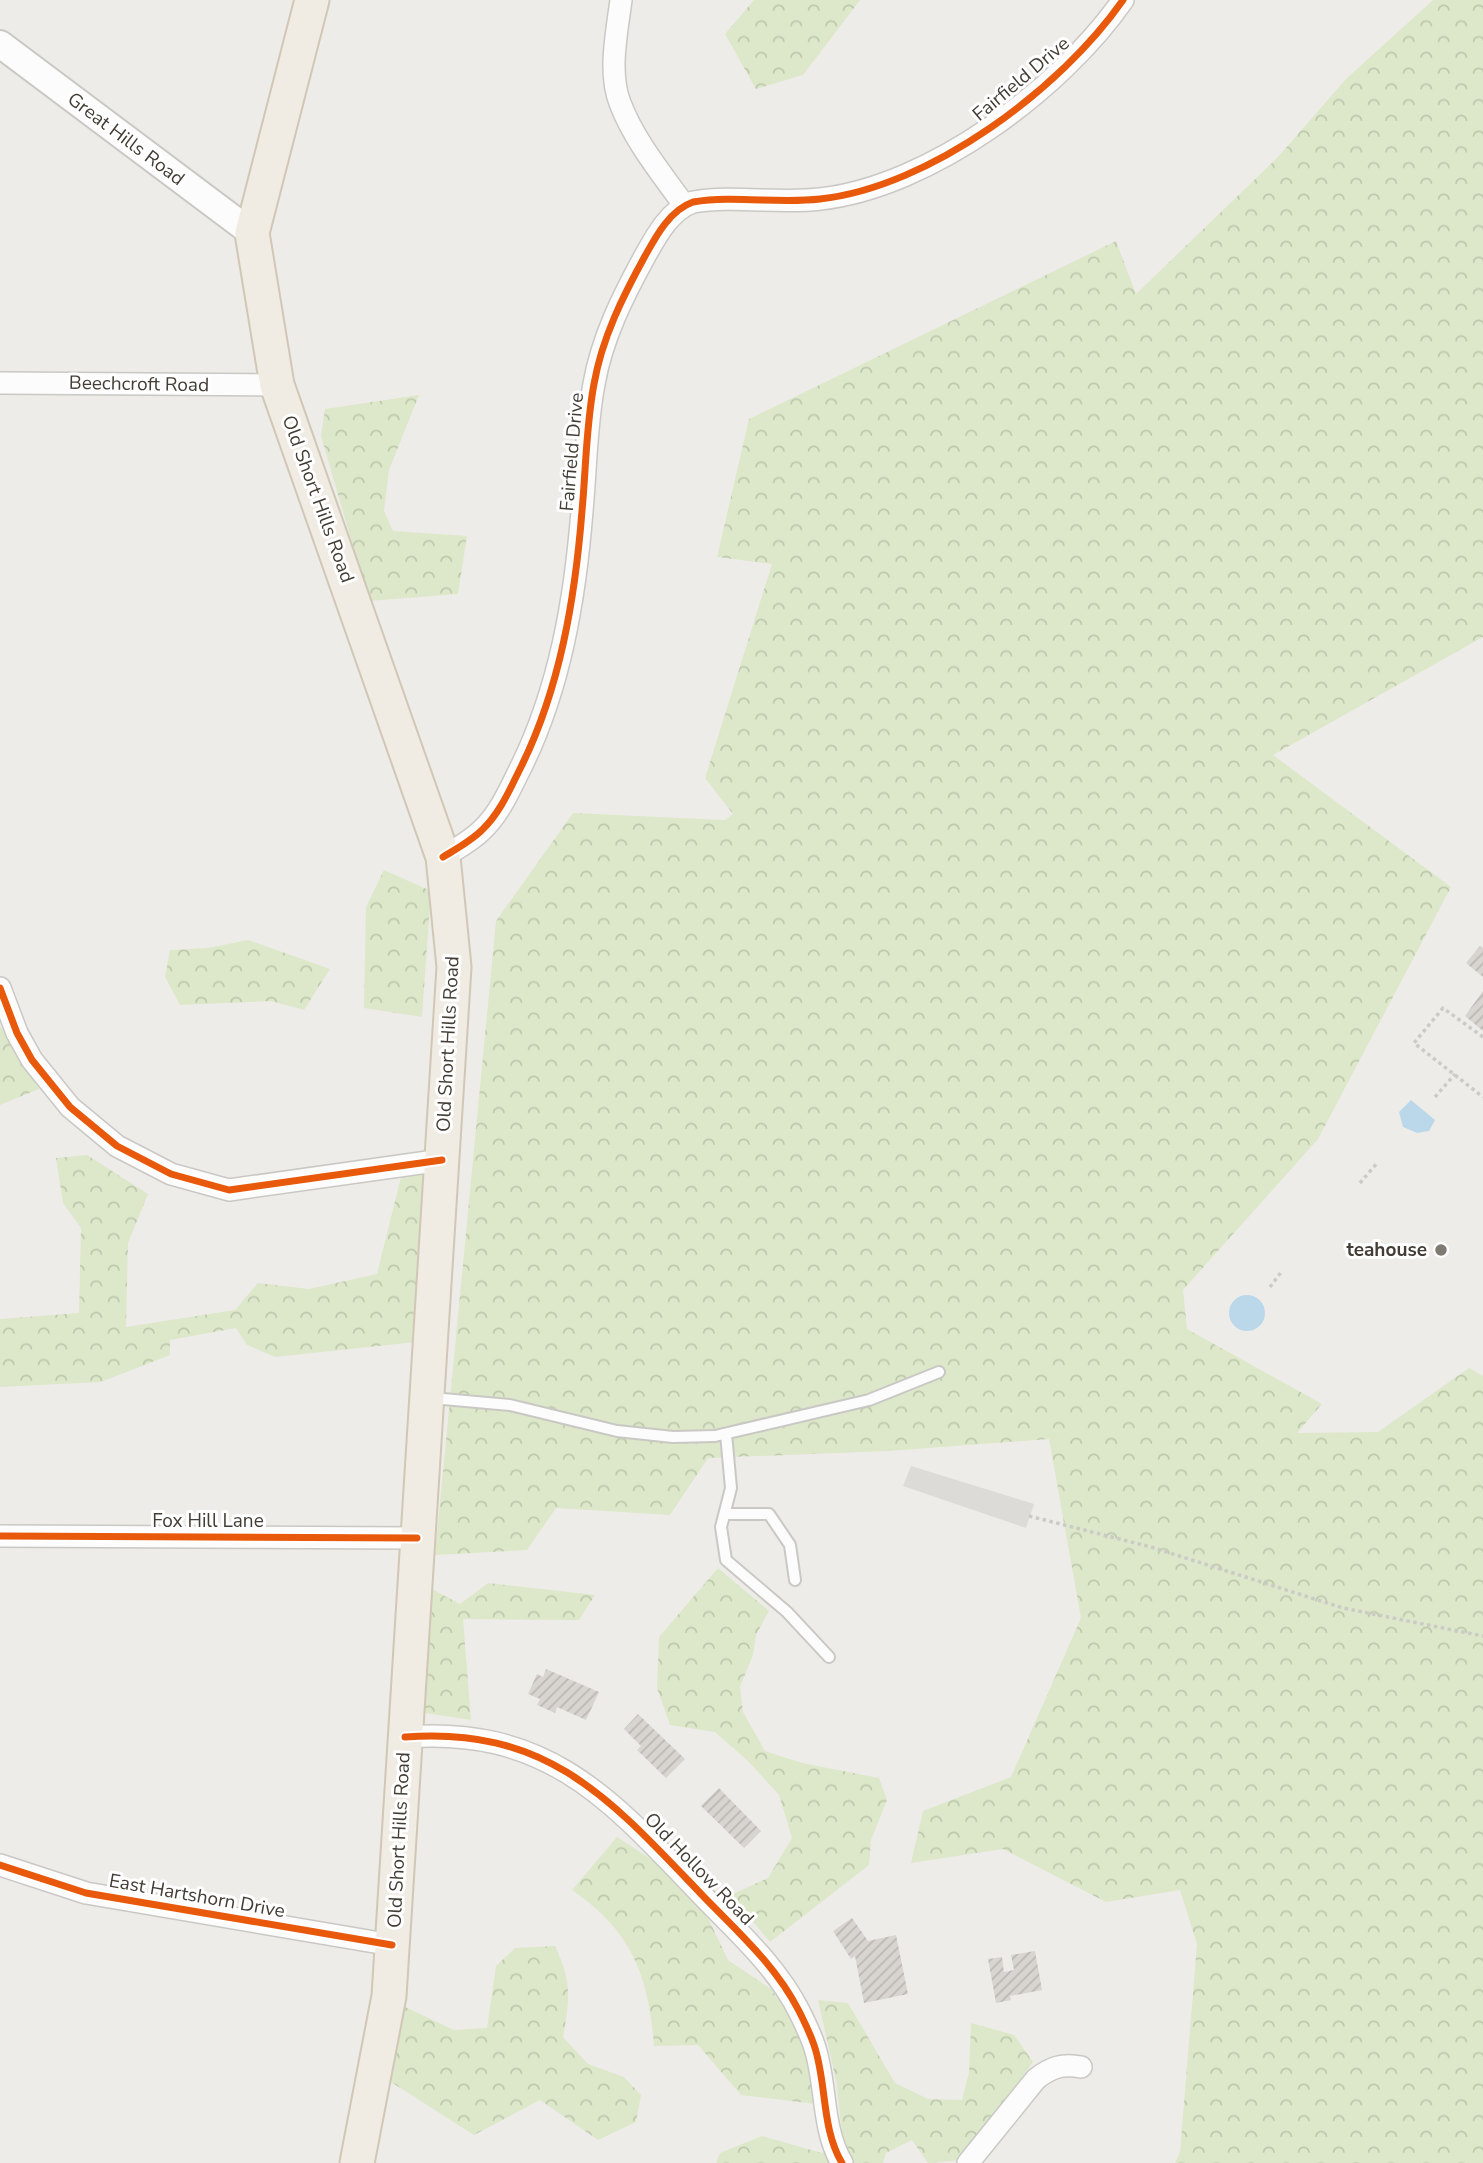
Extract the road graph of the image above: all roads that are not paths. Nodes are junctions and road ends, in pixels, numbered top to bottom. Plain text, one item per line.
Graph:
1 (313, 0) edge
2 (621, 0) edge
3 (1123, 0) edge
4 (0, 44) edge
5 (684, 205) junction
6 (252, 233) junction
7 (0, 383) edge
8 (277, 385) junction
9 (443, 857) junction
10 (0, 988) edge
11 (442, 1160) junction
12 (939, 1372) dead end
13 (425, 1398) junction
14 (726, 1434) junction
15 (725, 1514) junction
16 (0, 1536) edge
17 (416, 1538) junction
18 (795, 1580) dead end
19 (829, 1657) dead end
20 (405, 1737) junction
21 (0, 1865) edge
22 (392, 1945) junction
23 (1081, 2067) dead end
24 (356, 2163) edge
25 (842, 2163) edge
26 (968, 2163) edge

1 - 6 main road, Old Short Hills Road
2 - 5 street
3 - 5 street, Fairfield Drive
4 - 6 street, Great Hills Road
5 - 9 street, Fairfield Drive
6 - 8 main road, Old Short Hills Road
7 - 8 street, Beechcroft Road
8 - 9 main road, Old Short Hills Road
9 - 11 main road, Old Short Hills Road
10 - 11 street
11 - 13 main road, Old Short Hills Road
12 - 14 lane
13 - 14 lane
13 - 17 main road, Old Short Hills Road
14 - 15 lane
15 - 18 lane
15 - 19 lane
16 - 17 street, Fox Hill Lane
17 - 20 main road, Old Short Hills Road
20 - 22 main road, Old Short Hills Road
20 - 25 street, Old Hollow Road
21 - 22 street, East Hartshorn Drive
22 - 24 main road, Old Short Hills Road
23 - 26 street

